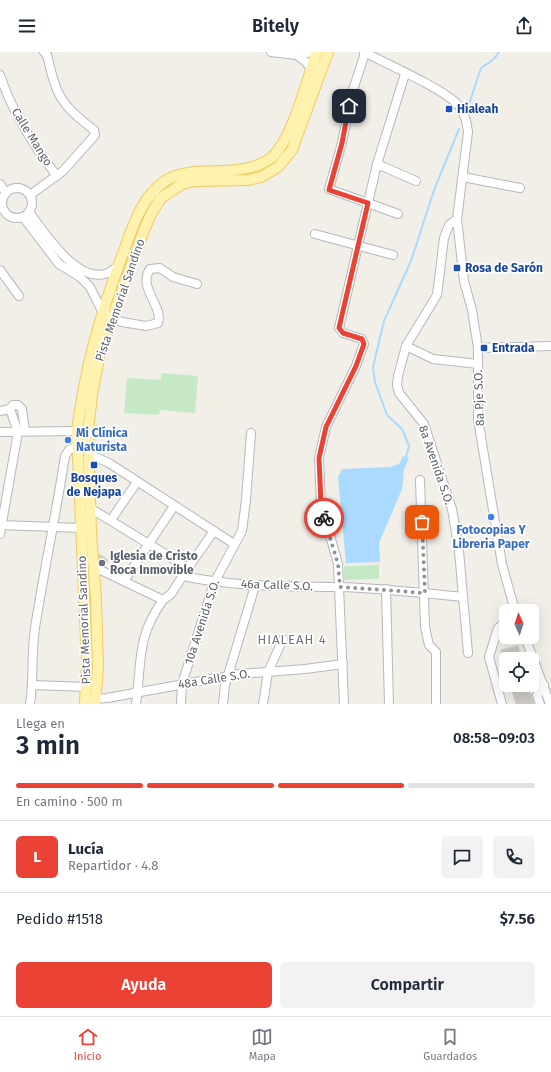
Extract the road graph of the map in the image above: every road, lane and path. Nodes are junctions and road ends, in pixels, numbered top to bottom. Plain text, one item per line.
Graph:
1 (44, 52) edge
2 (271, 52) edge
3 (312, 52) edge
4 (317, 52) edge
5 (328, 52) edge
6 (364, 52) edge
7 (297, 55) junction
8 (311, 68) junction
9 (405, 74) junction
10 (0, 75) edge
11 (377, 164) junction
12 (57, 176) junction
13 (463, 178) junction
14 (416, 180) dead end
15 (0, 184) edge
16 (520, 188) dead end
17 (6, 192) junction
18 (30, 194) junction
19 (368, 203) junction
20 (2, 212) edge
21 (26, 214) junction
22 (398, 214) dead end
23 (457, 219) junction
24 (314, 234) dead end
25 (359, 246) junction
26 (393, 255) dead end
27 (118, 266) junction
28 (0, 270) edge
29 (82, 274) junction
30 (197, 284) dead end
31 (19, 296) dead end
32 (102, 311) junction
33 (112, 318) junction
34 (406, 346) junction
35 (551, 346) edge
36 (478, 348) junction
37 (478, 364) junction
38 (10, 409) junction
39 (0, 411) edge
40 (77, 431) junction
41 (0, 432) edge
42 (22, 432) junction
43 (251, 433) dead end
44 (78, 445) junction
45 (89, 454) junction
46 (420, 480) dead end
47 (137, 482) junction
48 (174, 506) junction
49 (90, 508) junction
50 (111, 520) junction
51 (1, 525) edge
52 (54, 527) junction
53 (81, 528) junction
54 (214, 532) junction
55 (0, 534) edge
56 (148, 544) junction
57 (234, 544) junction
58 (94, 567) junction
59 (188, 568) junction
60 (183, 576) junction
61 (124, 581) junction
62 (214, 583) junction
63 (255, 586) junction
64 (340, 587) junction
65 (386, 589) junction
66 (425, 593) junction
67 (463, 596) junction
68 (163, 600) junction
69 (514, 604) edge
70 (499, 627) edge
71 (282, 639) dead end
72 (528, 644) edge
73 (468, 653) dead end
74 (343, 664) junction
75 (268, 672) junction
76 (228, 676) junction
77 (182, 684) junction
78 (33, 685) junction
79 (544, 685) junction
80 (87, 687) junction
81 (138, 692) junction
82 (90, 701) edge
83 (30, 704) edge
84 (136, 704) edge
85 (181, 704) edge
86 (223, 704) edge
87 (263, 704) edge
88 (344, 704) edge
89 (390, 704) edge
90 (436, 704) edge
91 (502, 704) edge
92 (540, 704) edge
93 (550, 704) edge

1 - 12 street
2 - 7 street
3 - 7 street
4 - 8 main road, Pista Memorial Sandino
5 - 33 main road, Pista Memorial Sandino
6 - 9 street
6 - 19 street
7 - 8 street
8 - 27 main road, Pista Memorial Sandino
9 - 11 street
9 - 13 street, 8a Avenida S.O.
10 - 12 street, Calle Mango
11 - 14 street
11 - 19 street
12 - 18 street
13 - 16 street
13 - 23 street, 8a Avenida S.O.
15 - 17 street
17 - 18 street
17 - 20 street
18 - 21 street
19 - 22 street
19 - 25 street
20 - 21 street
21 - 29 street
23 - 34 street, 8a Avenida S.O.
23 - 36 street, 8a Pje S.O.
24 - 25 street
25 - 26 street
25 - 64 street
27 - 29 street
27 - 32 main road, Pista Memorial Sandino
28 - 31 street
29 - 32 street
30 - 33 street
32 - 33 street
32 - 40 main road, Pista Memorial Sandino
33 - 45 main road, Pista Memorial Sandino
34 - 37 street
34 - 67 street, 8a Avenida S.O.
35 - 36 street
36 - 37 street, 8a Pje S.O.
37 - 69 street, 8a Pje S.O.
38 - 39 street
38 - 42 street
38 - 42 street
40 - 42 street
40 - 44 main road, Pista Memorial Sandino
41 - 42 street
42 - 51 street
43 - 57 street, 10a Avenida S.O.
44 - 52 street
44 - 53 main road, Pista Memorial Sandino
45 - 47 street
45 - 49 main road, Pista Memorial Sandino
46 - 66 street
47 - 48 street
47 - 50 street
48 - 54 street
48 - 56 street
49 - 50 street
49 - 58 main road, Pista Memorial Sandino
50 - 56 street
51 - 52 street
51 - 55 street
52 - 53 street
52 - 78 street
53 - 80 main road, Pista Memorial Sandino
54 - 57 street
54 - 59 street
56 - 59 street
56 - 61 street
57 - 62 street, 10a Avenida S.O.
58 - 61 street
58 - 82 main road, Pista Memorial Sandino
59 - 60 street
60 - 62 street, 46a Calle S.O.
60 - 68 street
61 - 68 street
62 - 63 street, 46a Calle S.O.
62 - 77 street, 10a Avenida S.O.
63 - 64 street, 46a Calle S.O.
63 - 76 street
64 - 65 street, 46a Calle S.O.
64 - 74 street
65 - 66 street, 46a Calle S.O.
65 - 89 street
66 - 67 street, 46a Calle S.O.
66 - 90 street
67 - 73 street, 8a Avenida S.O.
68 - 81 street
70 - 91 street
71 - 75 street
72 - 79 street
74 - 75 street, 48a Calle S.O.
74 - 88 street
75 - 76 street, 48a Calle S.O.
75 - 87 street
76 - 77 street, 48a Calle S.O.
76 - 86 street
77 - 81 street, 48a Calle S.O.
77 - 85 street, 10a Avenida S.O.
78 - 80 street
78 - 83 street
79 - 92 street
79 - 93 street
80 - 82 main road, Pista Memorial Sandino
81 - 82 street, 48a Calle S.O.
81 - 84 street

